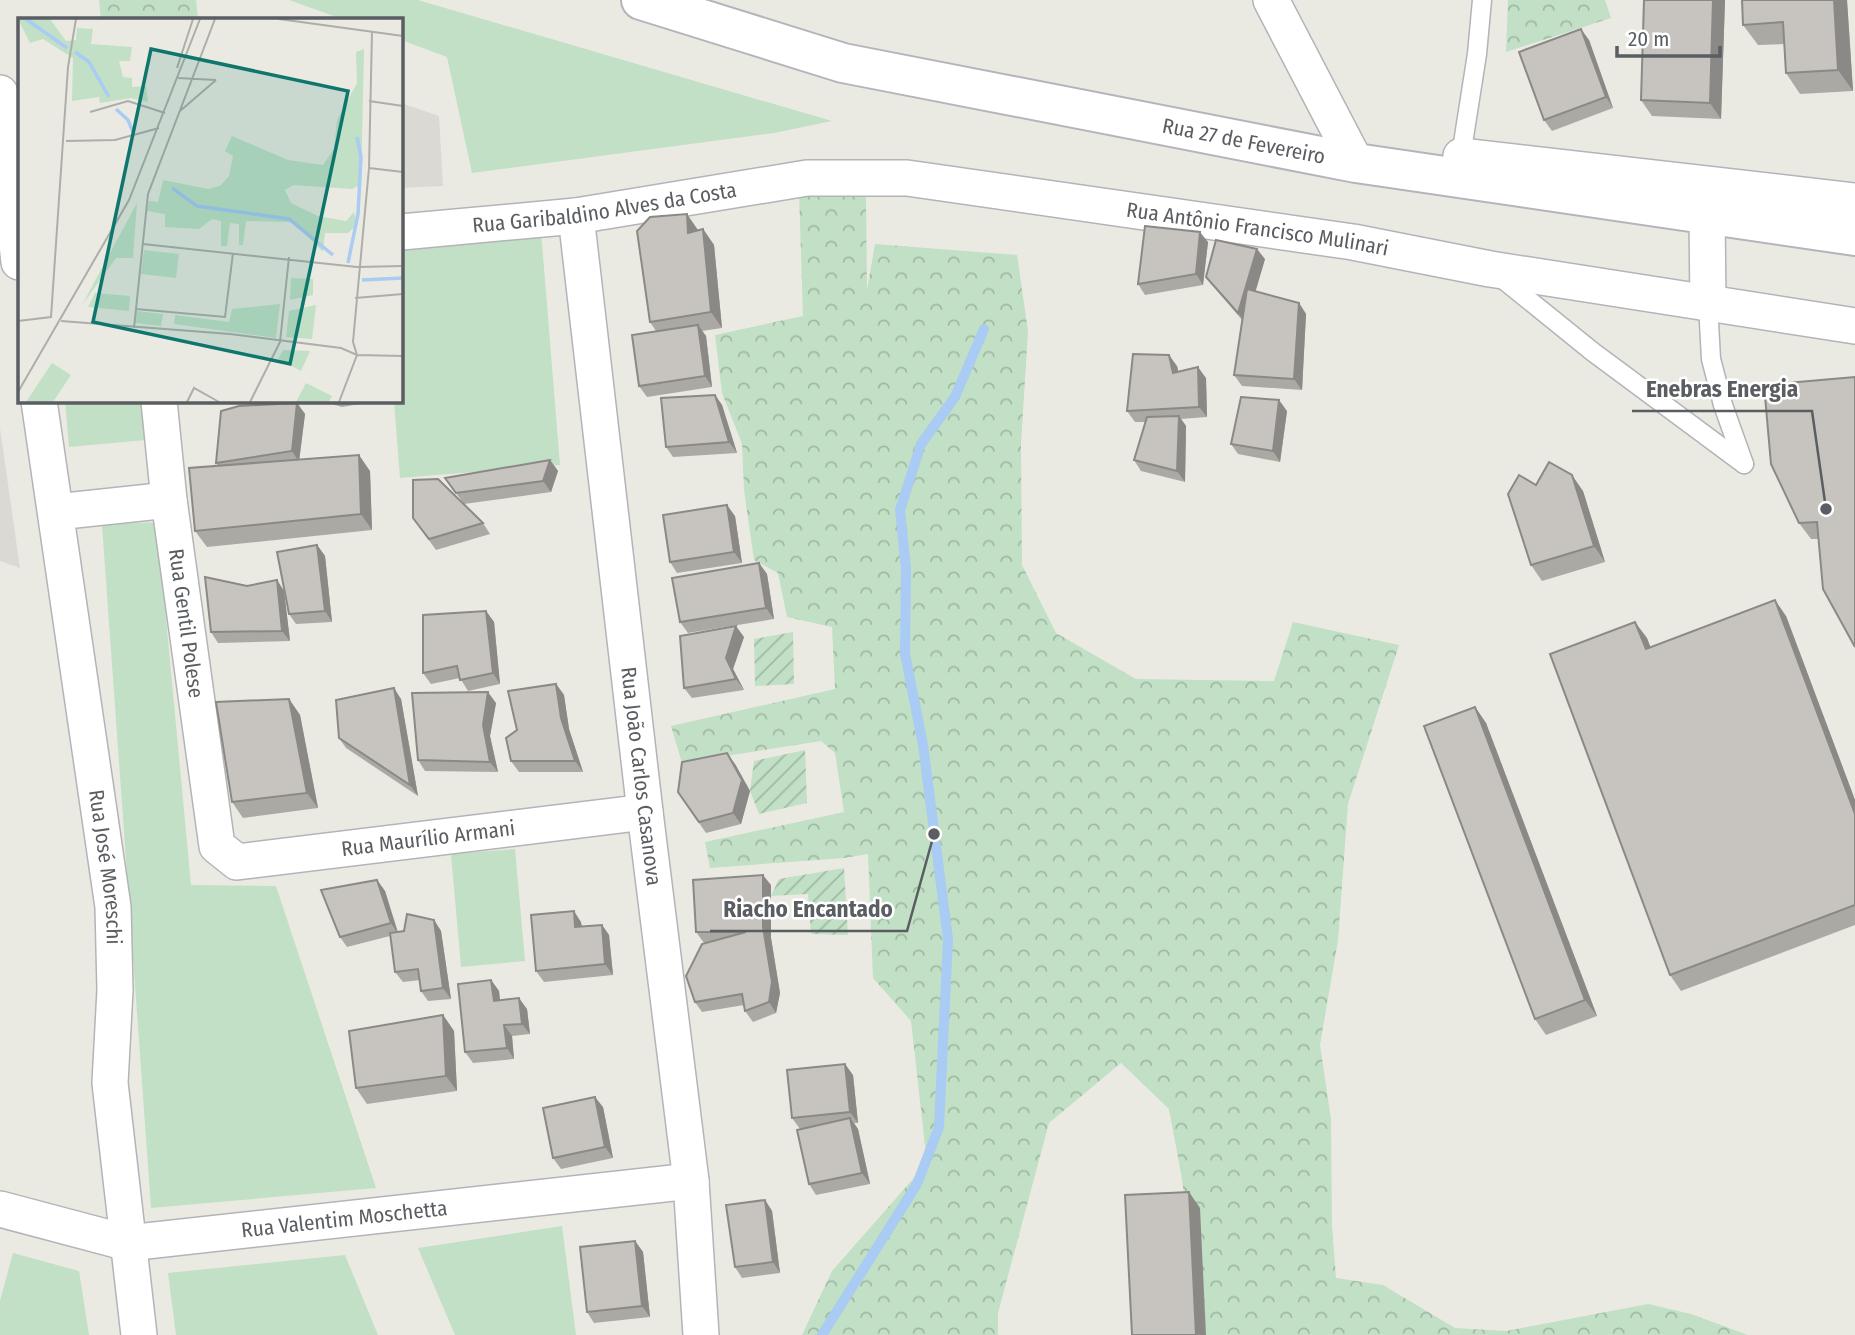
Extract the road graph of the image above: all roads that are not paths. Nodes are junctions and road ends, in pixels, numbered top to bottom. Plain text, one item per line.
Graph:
1 (641, 0) edge
2 (1271, 0) edge
3 (1482, 0) edge
4 (0, 93) edge
5 (1356, 163) junction
6 (1462, 167) junction
7 (807, 178) joint
8 (1855, 201) edge
9 (1707, 215) junction
10 (576, 216) junction
11 (402, 232) edge
12 (1855, 236) edge
13 (18, 253) edge
14 (1490, 269) junction
15 (1708, 304) junction
16 (1855, 326) edge
17 (40, 402) edge
18 (159, 402) edge
19 (169, 500) junction
20 (56, 512) junction
21 (645, 812) junction
22 (217, 846) joint
23 (691, 1181) junction
24 (0, 1209) edge
25 (128, 1242) junction
26 (139, 1335) edge
27 (701, 1335) edge

1 - 5 main road, Rua 27 de Fevereiro
2 - 5 street
3 - 6 lane
4 - 13 street
5 - 6 main road, Rua 27 de Fevereiro
6 - 8 street
6 - 9 main road, Rua 27 de Fevereiro
7 - 10 street, Rua Garibaldino Alves da Costa
7 - 14 street, Rua Antônio Francisco Mulinari
9 - 12 main road, Rua 27 de Fevereiro
9 - 15 street
10 - 11 street, Rua Garibaldino Alves da Costa
10 - 21 street, Rua João Carlos Casanova
14 - 15 street, Rua Antônio Francisco Mulinari
14 - 15 lane
15 - 16 street, Rua Antônio Francisco Mulinari
17 - 20 street, Rua José Moreschi
18 - 19 street, Rua Gentil Polese
19 - 20 street
19 - 22 street, Rua Gentil Polese
20 - 25 street, Rua José Moreschi
21 - 22 street, Rua Maurílio Armani
21 - 23 street, Rua João Carlos Casanova
23 - 25 street, Rua Valentim Moschetta
23 - 27 street, Rua João Carlos Casanova
24 - 25 street, Rua Valentim Moschetta
25 - 26 street, Rua José Moreschi

